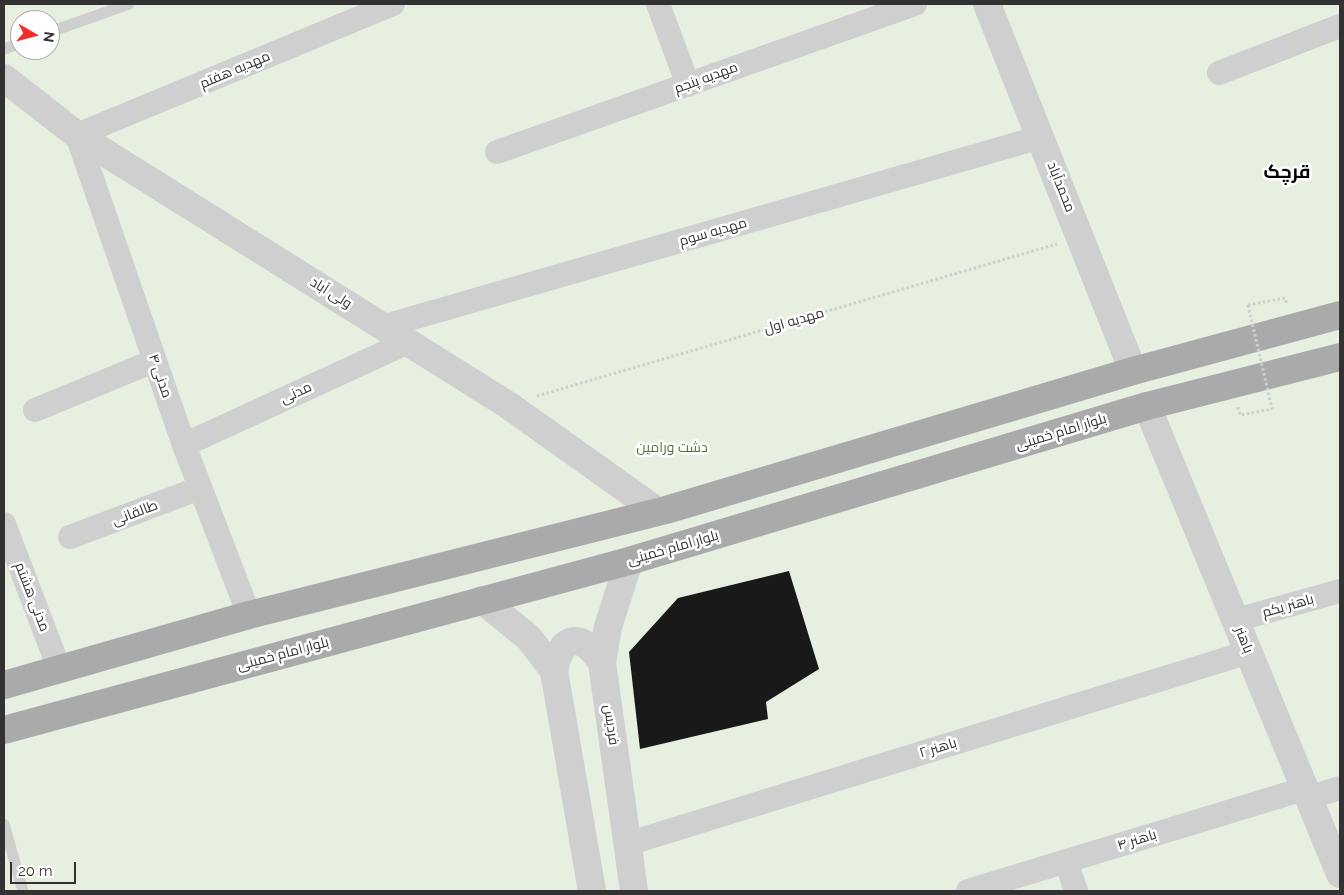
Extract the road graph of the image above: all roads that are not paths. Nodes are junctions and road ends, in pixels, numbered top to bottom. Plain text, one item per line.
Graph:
1 (129, 4) edge
2 (393, 4) edge
3 (658, 4) edge
4 (915, 4) edge
5 (987, 4) edge
6 (1340, 26) edge
7 (60, 28) edge
8 (1219, 72) dead end
9 (4, 78) edge
10 (688, 85) junction
11 (76, 135) junction
12 (1041, 137) junction
13 (497, 152) dead end
14 (1340, 315) edge
15 (385, 326) junction
16 (408, 342) junction
17 (1340, 356) edge
18 (154, 361) junction
19 (1133, 371) junction
20 (1147, 406) junction
21 (35, 410) dead end
22 (184, 445) junction
23 (200, 488) junction
24 (657, 512) junction
25 (4, 524) edge
26 (70, 537) dead end
27 (629, 561) junction
28 (1340, 591) edge
29 (482, 600) junction
30 (250, 615) junction
31 (1236, 620) junction
32 (1249, 652) junction
33 (602, 663) junction
34 (60, 670) junction
35 (554, 671) junction
36 (4, 685) edge
37 (4, 730) edge
38 (1340, 788) edge
39 (1308, 792) junction
40 (4, 824) edge
41 (627, 844) junction
42 (1066, 862) junction
43 (1340, 874) edge
44 (23, 891) edge
45 (592, 891) edge
46 (634, 891) edge
47 (968, 891) edge
48 (1076, 891) edge

1 - 7 lane
2 - 11 street, مهدیه هفتم
3 - 10 street
4 - 10 street, مهدیه پنجم
5 - 12 street, محمدآباد
6 - 8 street
9 - 11 street, ولی آباد
10 - 13 street, مهدیه پنجم
11 - 15 street, ولی آباد
11 - 18 street, مدنی ۴
12 - 15 street, مهدیه سوم
12 - 19 street, محمدآباد
14 - 19 main road
15 - 16 street, ولی آباد
16 - 22 street, مدنی
16 - 24 street, ولی آباد
17 - 20 main road, بلوار امام خمینی
18 - 21 street
18 - 22 street, مدنی ۴
19 - 24 main road
20 - 27 main road, بلوار امام خمینی
20 - 31 street, باهنر
22 - 23 street, مدنی ۴
23 - 26 street, طالقانی
23 - 30 street, مدنی ۴
24 - 30 main road
25 - 34 street, مدنی هشتم
27 - 29 main road, بلوار امام خمینی
27 - 33 street, فردیس
28 - 31 street, باهنر یکم
29 - 35 street
29 - 37 main road, بلوار امام خمینی
30 - 34 main road
31 - 32 street, باهنر
32 - 39 street, باهنر
32 - 41 street, باهنر ۲
33 - 35 street
33 - 41 street, فردیس
34 - 36 main road
35 - 45 street
38 - 39 street, باهنر ۴
39 - 42 street, باهنر ۴
39 - 43 street, باهنر
40 - 44 lane
41 - 46 street, فردیس
42 - 47 street, باهنر ۴
42 - 48 street

